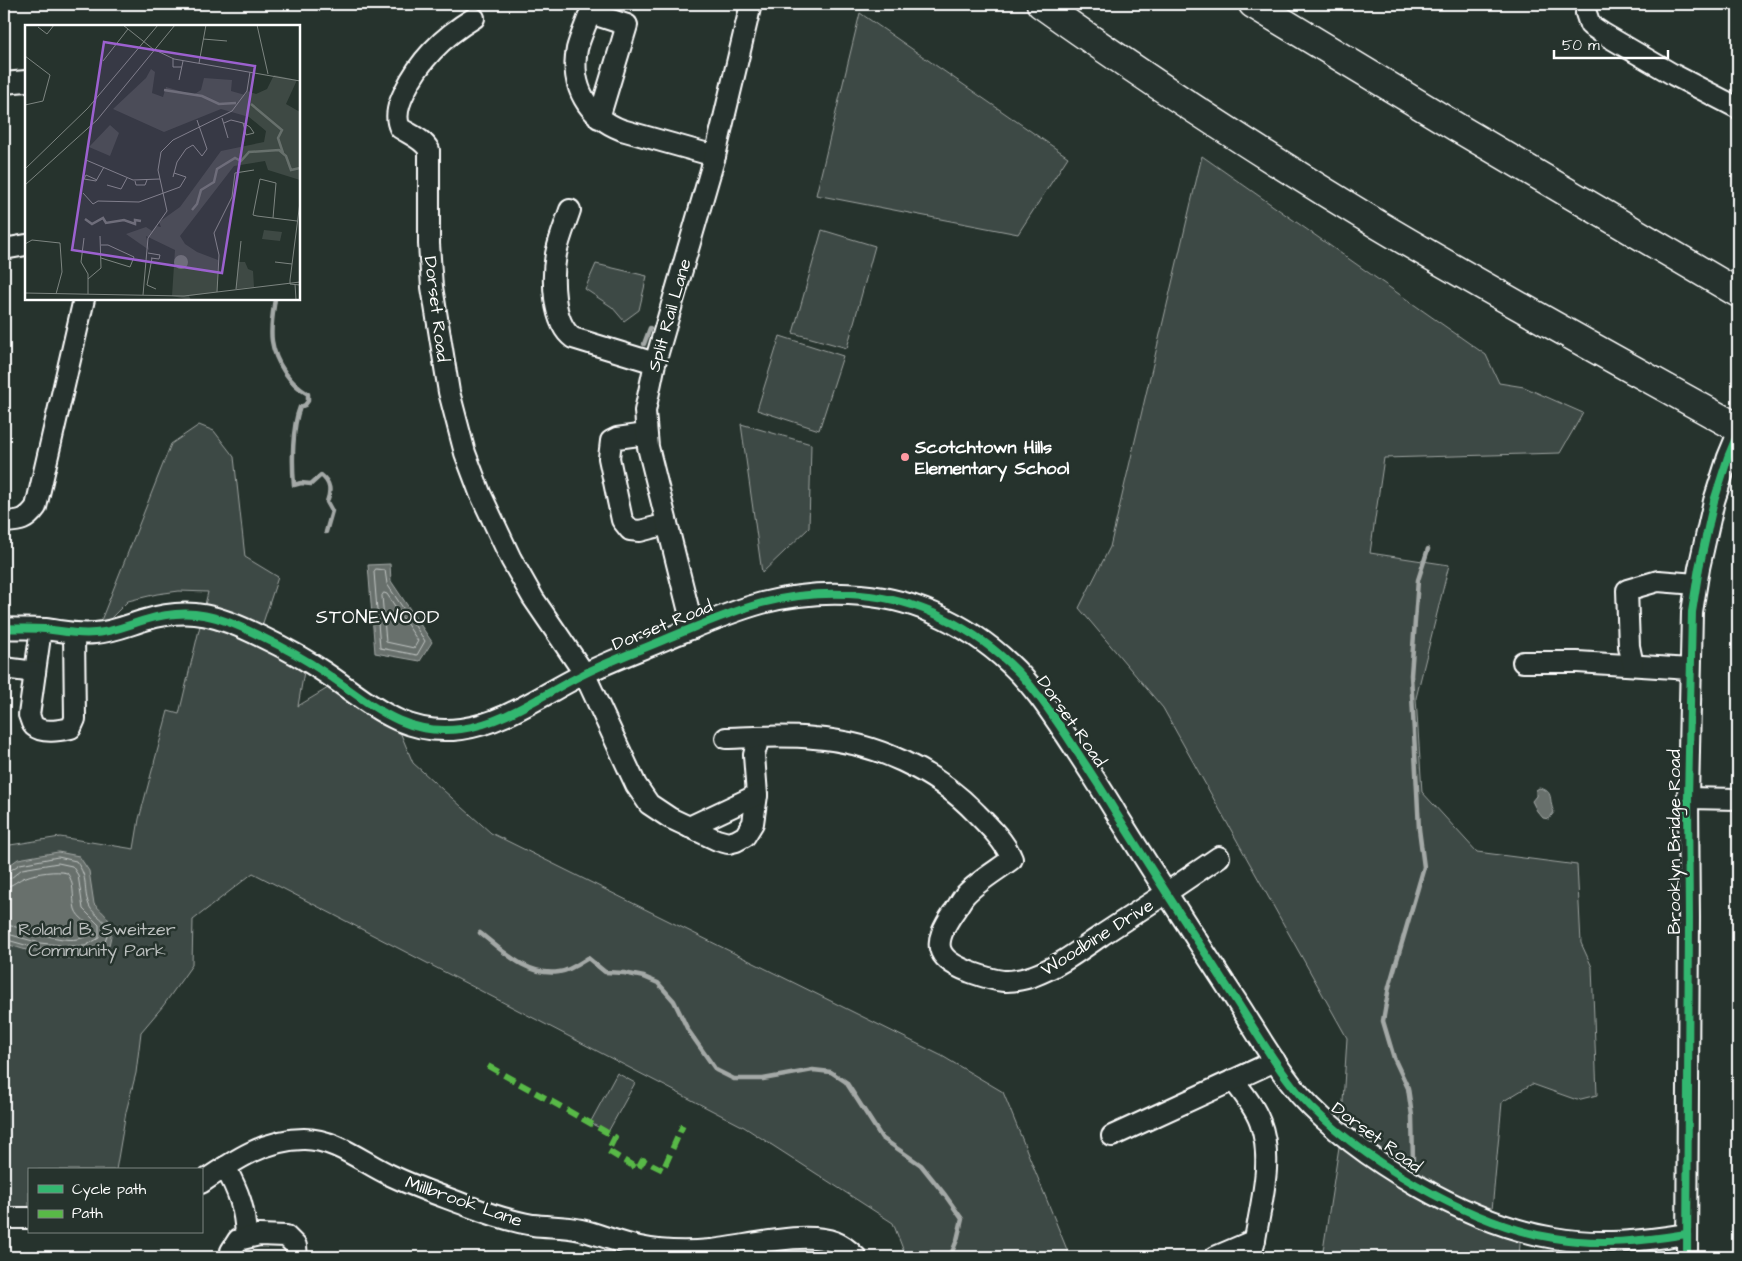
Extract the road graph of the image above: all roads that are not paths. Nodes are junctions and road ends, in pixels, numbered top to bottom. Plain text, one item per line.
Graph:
1 (751, 4) edge
2 (1041, 4) edge
3 (1253, 4) edge
4 (1586, 13) dead end
5 (474, 18) dead end
6 (25, 81) edge
7 (4, 83) edge
8 (1738, 108) edge
9 (599, 118) junction
10 (715, 156) junction
11 (570, 210) dead end
12 (25, 245) edge
13 (4, 249) edge
14 (1738, 293) edge
15 (84, 300) edge
16 (655, 363) junction
17 (1738, 428) edge
18 (1738, 433) edge
19 (646, 434) junction
20 (4, 522) edge
21 (667, 524) junction
22 (1696, 584) junction
23 (4, 628) edge
24 (693, 628) junction
25 (41, 629) junction
26 (74, 633) junction
27 (1523, 662) dead end
28 (1633, 665) junction
29 (4, 668) edge
30 (1690, 669) junction
31 (35, 672) junction
32 (584, 674) junction
33 (759, 737) junction
34 (726, 738) dead end
35 (757, 795) junction
36 (1688, 798) junction
37 (1738, 799) edge
38 (690, 828) junction
39 (1219, 857) dead end
40 (1166, 894) junction
41 (1275, 1061) junction
42 (1233, 1080) junction
43 (1112, 1136) dead end
44 (225, 1167) junction
45 (202, 1181) edge
46 (4, 1218) edge
47 (28, 1218) edge
48 (1686, 1234) junction
49 (246, 1237) junction
50 (1252, 1248) edge
51 (232, 1257) edge
52 (297, 1257) edge
53 (856, 1257) edge
54 (1215, 1257) edge
55 (1686, 1257) edge

1 - 10 street, Split Rail Lane
2 - 17 highway
3 - 14 highway
4 - 8 street
5 - 32 street, Dorset Road
6 - 7 street
9 - 9 street
9 - 10 street
10 - 16 street, Split Rail Lane
11 - 16 street
12 - 13 street
15 - 20 street
16 - 19 street, Split Rail Lane
18 - 22 street, Brooklyn Bridge Road
19 - 21 street, Split Rail Lane
19 - 21 street
21 - 24 street, Split Rail Lane
22 - 28 street
22 - 30 street, Brooklyn Bridge Road
23 - 25 street, Dorset Road
24 - 32 street, Dorset Road
24 - 40 street, Dorset Road
25 - 26 street, Dorset Road
25 - 31 street
26 - 31 street
26 - 32 street, Dorset Road
27 - 28 street
28 - 30 street
29 - 31 street
30 - 36 street, Brooklyn Bridge Road
32 - 38 street
33 - 34 street
33 - 35 street
33 - 40 street, Woodbine Drive
35 - 38 street
35 - 38 street
36 - 37 street
36 - 48 street, Brooklyn Bridge Road
39 - 40 street
40 - 41 street, Dorset Road
41 - 42 street
41 - 48 street, Dorset Road
42 - 43 street
42 - 50 street
44 - 45 street, Millbrook Lane
44 - 49 street
44 - 53 street, Millbrook Lane
46 - 47 street
48 - 55 street, Brooklyn Bridge Road
49 - 51 street
49 - 52 street
50 - 54 street

